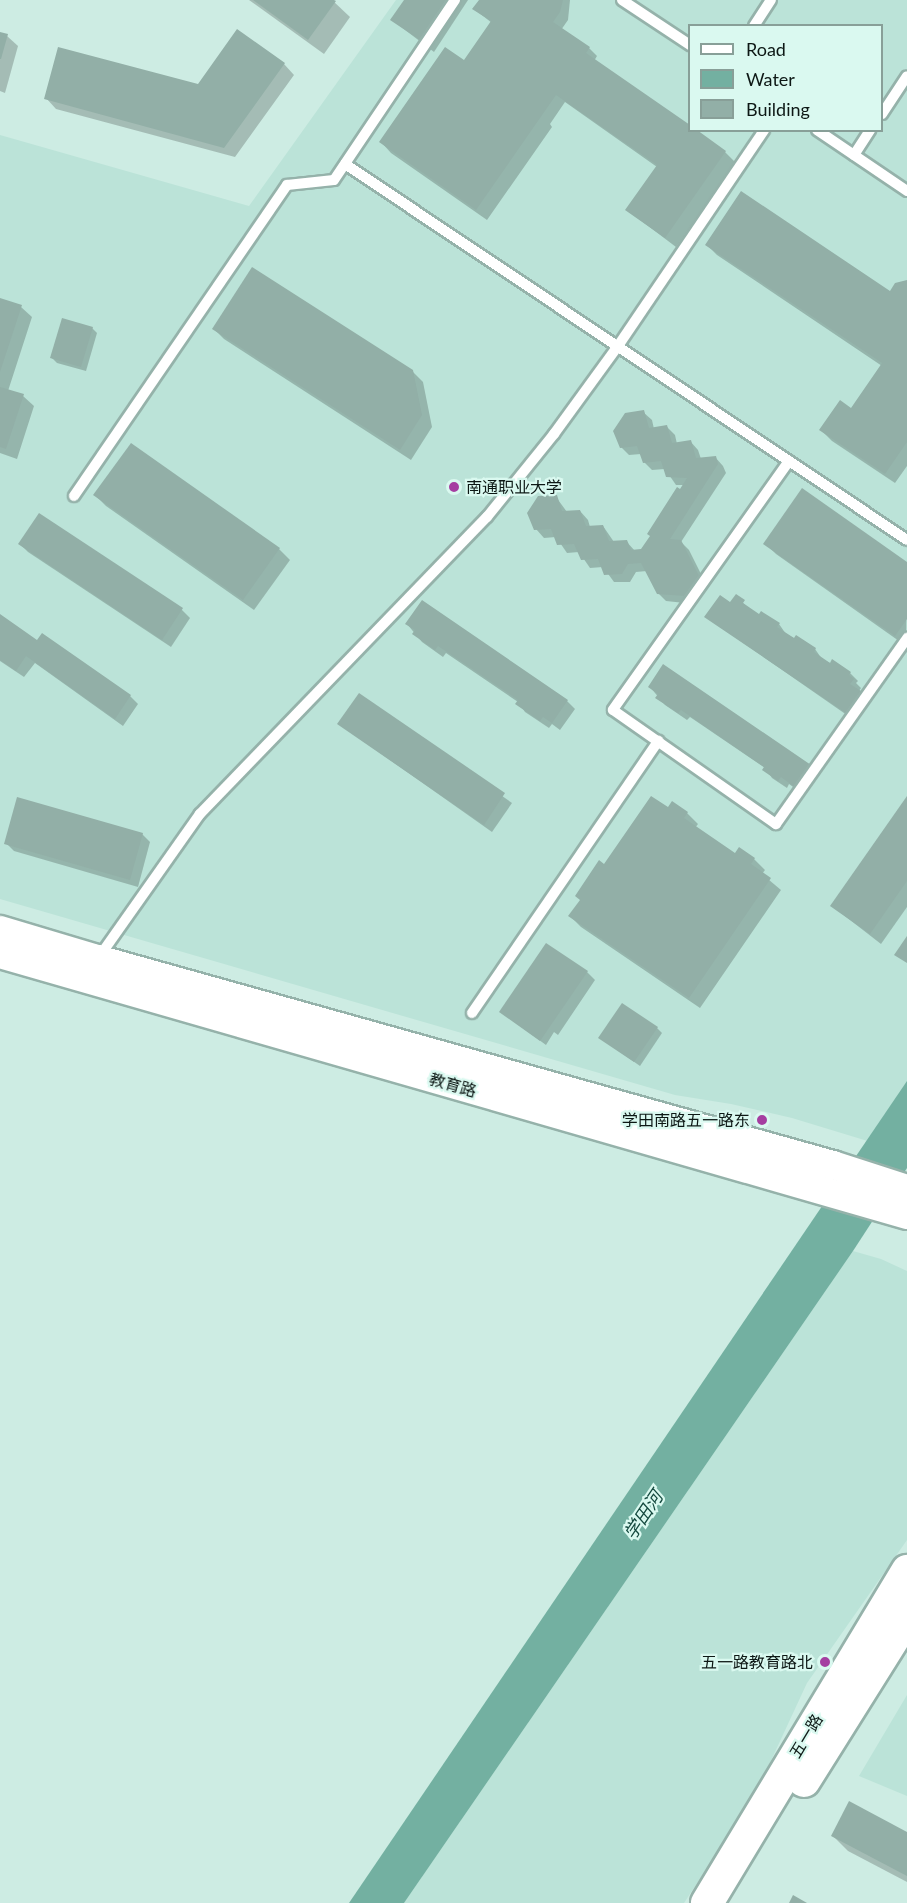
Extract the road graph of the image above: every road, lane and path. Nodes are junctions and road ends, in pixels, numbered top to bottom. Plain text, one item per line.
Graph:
1 (455, 0) edge
2 (622, 0) edge
3 (771, 0) edge
4 (755, 24) edge
5 (688, 44) edge
6 (907, 76) edge
7 (883, 112) edge
8 (763, 132) edge
9 (820, 132) edge
10 (869, 132) edge
11 (854, 155) junction
12 (345, 164) junction
13 (907, 191) edge
14 (618, 346) junction
15 (789, 461) junction
16 (74, 496) dead end
17 (907, 540) edge
18 (907, 638) edge
19 (658, 741) junction
20 (0, 930) edge
21 (0, 954) edge
22 (97, 959) junction
23 (472, 1013) dead end
24 (902, 1205) edge
25 (907, 1571) edge
26 (907, 1617) edge
27 (707, 1903) edge
28 (731, 1903) edge

1 - 12 lane
2 - 5 lane
3 - 4 lane
6 - 7 lane
8 - 14 lane
9 - 11 lane
10 - 11 lane
11 - 13 lane
12 - 14 lane
12 - 16 lane
14 - 15 lane
14 - 22 lane
15 - 17 lane
15 - 19 lane
18 - 19 lane
19 - 23 lane
20 - 22 street, 教育路
21 - 24 street, 教育路
22 - 24 street, 教育路
25 - 27 main road, 五一路
26 - 28 main road, 五一路

